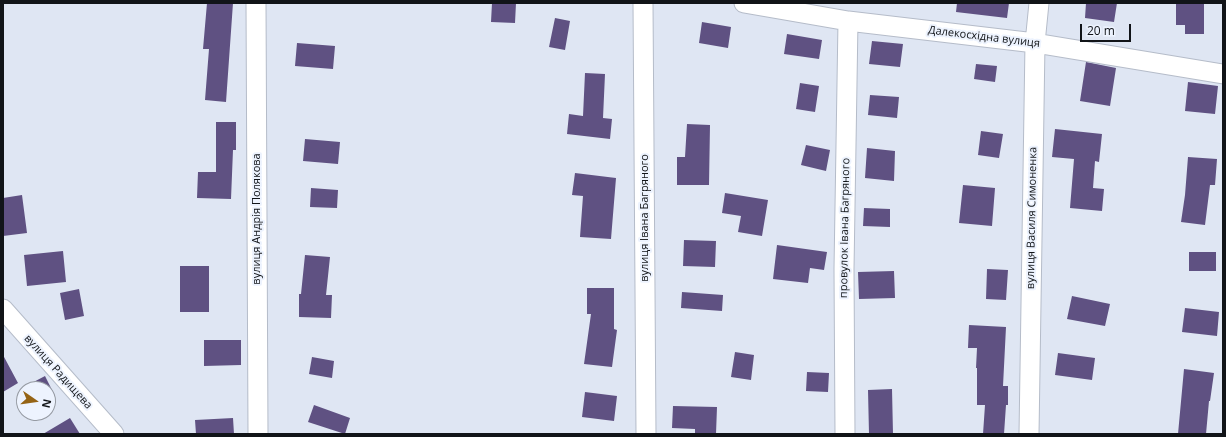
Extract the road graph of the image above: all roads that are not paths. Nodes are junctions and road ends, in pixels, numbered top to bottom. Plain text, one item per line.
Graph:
1 (256, 3) edge
2 (643, 3) edge
3 (744, 3) edge
4 (1039, 3) edge
5 (848, 21) junction
6 (1035, 43) junction
7 (1223, 74) edge
8 (3, 309) edge
9 (114, 434) edge
10 (258, 434) edge
11 (646, 434) edge
12 (845, 434) edge
13 (1029, 434) edge

1 - 10 street, вулиця Андрія Полякова
2 - 11 street, вулиця Івана Багряного
3 - 5 street, Далекосхідна вулиця
4 - 6 street, вулиця Василя Симоненка
5 - 6 street, Далекосхідна вулиця
5 - 12 street, провулок Івана Багряного
6 - 7 street, Далекосхідна вулиця
6 - 13 street, вулиця Василя Симоненка
8 - 9 street, вулиця Радищева

